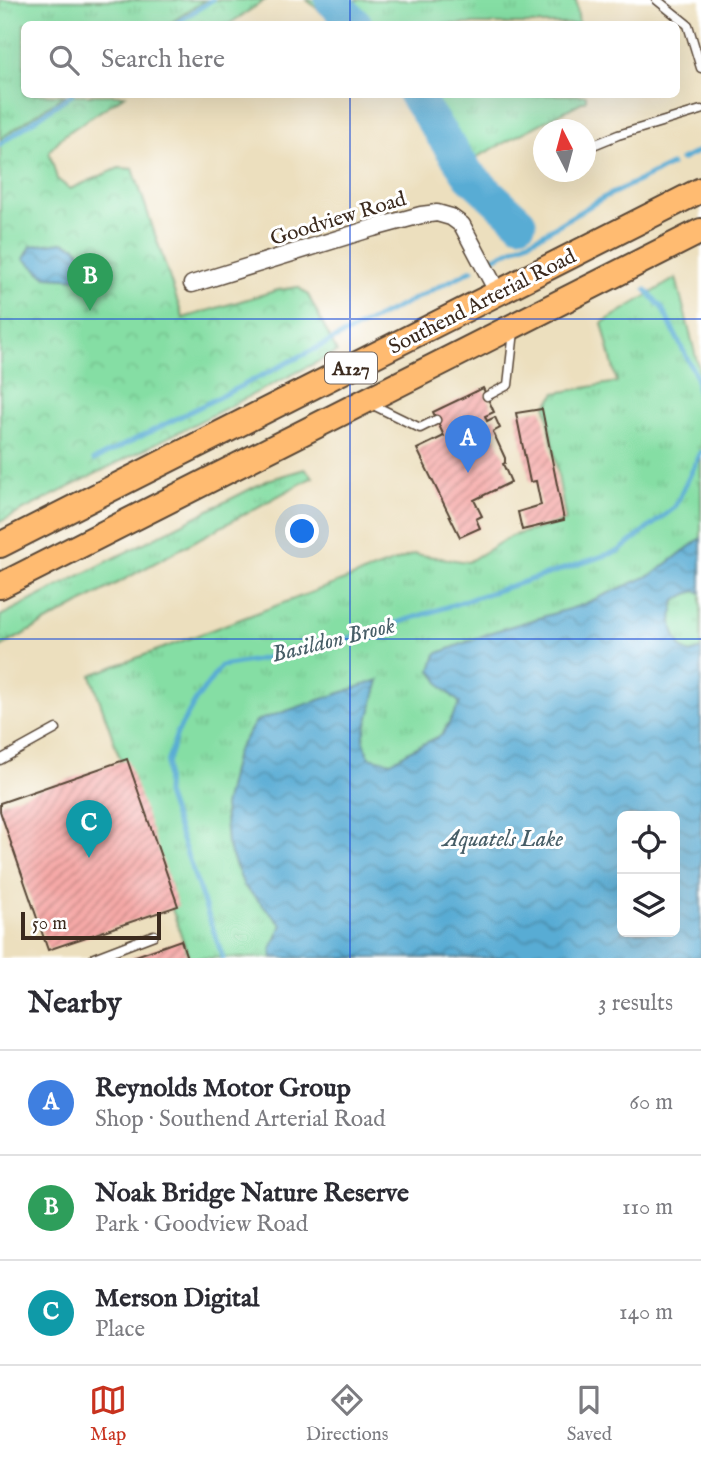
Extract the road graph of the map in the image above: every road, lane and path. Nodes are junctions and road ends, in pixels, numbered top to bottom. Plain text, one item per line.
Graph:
1 (657, 0) edge
2 (701, 68) edge
3 (701, 110) edge
4 (596, 144) edge
5 (701, 182) edge
6 (701, 190) edge
7 (701, 231) edge
8 (568, 257) junction
9 (192, 284) dead end
10 (498, 293) junction
11 (515, 325) junction
12 (487, 396) dead end
13 (366, 401) junction
14 (436, 420) dead end
15 (0, 545) edge
16 (0, 586) edge
17 (56, 729) dead end
18 (0, 760) edge
19 (154, 935) dead end
20 (94, 958) edge

1 - 2 lane
3 - 4 lane
5 - 8 highway, A127
6 - 8 highway, Southend Arterial Road / A127
7 - 11 highway, Southend Arterial Road / A127
8 - 10 highway, Southend Arterial Road / A127
9 - 10 street, Goodview Road
10 - 15 highway, Southend Arterial Road / A127
11 - 12 lane
11 - 13 highway, Southend Arterial Road / A127
13 - 14 lane
13 - 16 highway, Southend Arterial Road / A127
17 - 18 lane
19 - 20 lane

